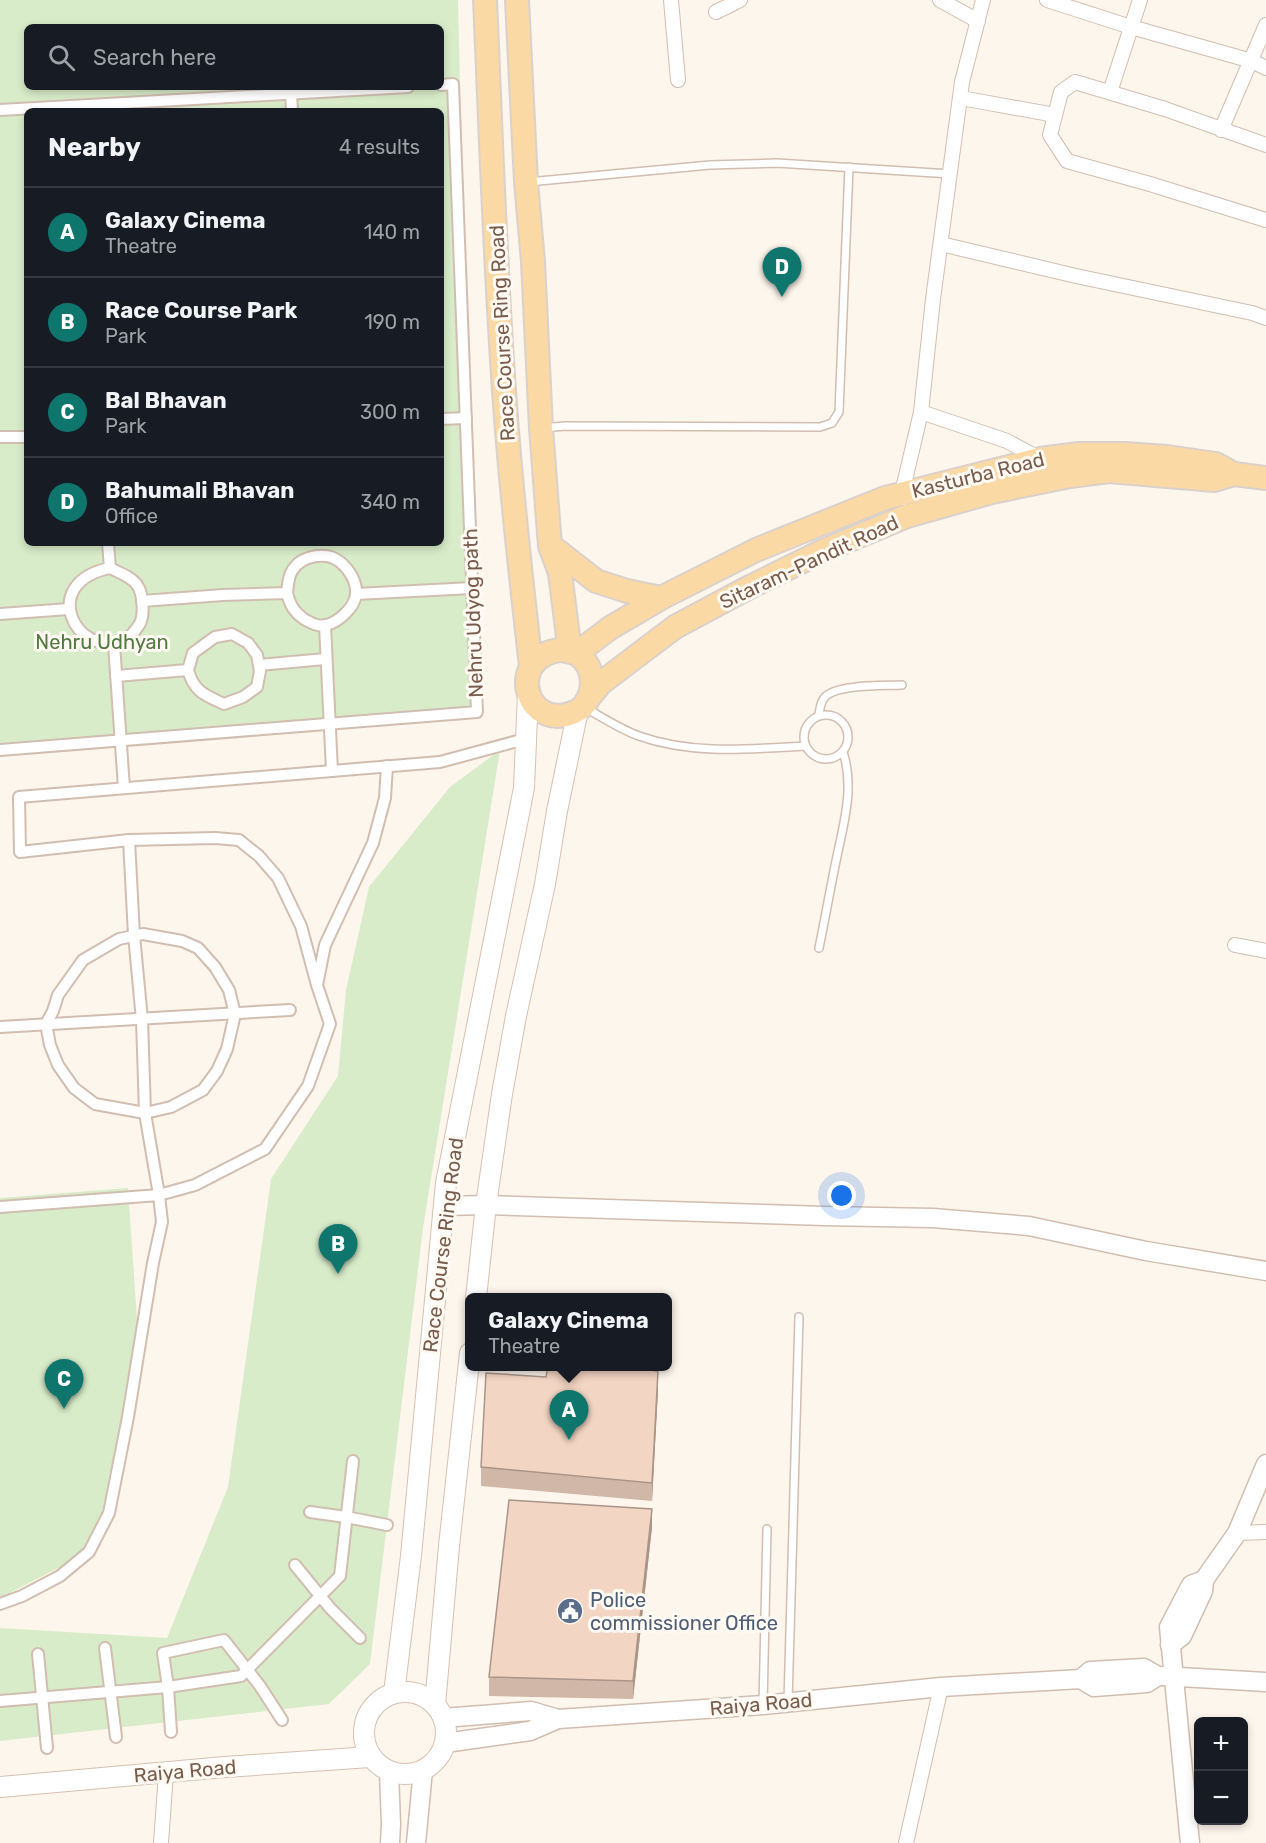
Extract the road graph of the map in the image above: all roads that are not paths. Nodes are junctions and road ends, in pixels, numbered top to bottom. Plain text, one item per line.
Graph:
1 (485, 0) edge
2 (518, 0) edge
3 (671, 0) edge
4 (740, 0) edge
5 (940, 0) edge
6 (983, 0) edge
7 (1047, 0) edge
8 (1140, 0) edge
9 (716, 12) dead end
10 (978, 21) junction
11 (1266, 25) edge
12 (1131, 27) junction
13 (1252, 61) junction
14 (1266, 68) edge
15 (678, 80) dead end
16 (444, 85) edge
17 (358, 90) edge
18 (1110, 92) junction
19 (291, 94) junction
20 (960, 98) junction
21 (85, 108) edge
22 (292, 108) edge
23 (24, 109) edge
24 (0, 110) edge
25 (1055, 115) junction
26 (1221, 130) junction
27 (1266, 145) edge
28 (849, 167) junction
29 (951, 174) junction
30 (526, 182) junction
31 (1266, 220) edge
32 (941, 244) junction
33 (1266, 318) edge
34 (921, 412) junction
35 (466, 418) junction
36 (444, 419) edge
37 (541, 428) junction
38 (24, 436) edge
39 (0, 437) edge
40 (1040, 459) junction
41 (1234, 474) junction
42 (1266, 478) edge
43 (902, 493) junction
44 (907, 516) junction
45 (108, 546) edge
46 (314, 546) edge
47 (550, 546) junction
48 (314, 556) junction
49 (110, 568) junction
50 (472, 588) junction
51 (287, 593) junction
52 (356, 594) junction
53 (661, 598) junction
54 (142, 601) junction
55 (69, 609) junction
56 (0, 614) edge
57 (325, 626) junction
58 (114, 644) junction
59 (574, 653) junction
60 (325, 659) junction
61 (259, 665) junction
62 (531, 666) junction
63 (188, 670) junction
64 (116, 676) junction
65 (902, 685) dead end
66 (528, 694) junction
67 (584, 704) junction
68 (819, 715) junction
69 (525, 739) junction
70 (120, 741) junction
71 (805, 746) junction
72 (0, 750) edge
73 (843, 752) junction
74 (387, 766) junction
75 (332, 771) junction
76 (124, 788) junction
77 (129, 840) junction
78 (134, 935) junction
79 (1235, 945) dead end
80 (819, 948) dead end
81 (1266, 951) edge
82 (317, 985) junction
83 (290, 1010) dead end
84 (235, 1014) junction
85 (142, 1020) junction
86 (46, 1024) junction
87 (0, 1027) edge
88 (145, 1113) junction
89 (159, 1195) junction
90 (486, 1205) junction
91 (444, 1206) junction
92 (0, 1207) edge
93 (1266, 1271) edge
94 (477, 1293) edge
95 (799, 1317) dead end
96 (468, 1371) edge
97 (353, 1461) dead end
98 (1266, 1464) edge
99 (310, 1512) dead end
100 (346, 1517) junction
101 (387, 1526) dead end
102 (767, 1529) dead end
103 (1266, 1532) edge
104 (1237, 1533) junction
105 (295, 1565) dead end
106 (321, 1596) junction
107 (0, 1604) edge
108 (360, 1638) dead end
109 (105, 1648) dead end
110 (38, 1654) dead end
111 (247, 1670) junction
112 (1165, 1677) junction
113 (1266, 1682) edge
114 (168, 1687) junction
115 (941, 1687) junction
116 (109, 1693) junction
117 (394, 1693) junction
118 (42, 1699) junction
119 (0, 1701) edge
120 (788, 1702) junction
121 (763, 1705) junction
122 (439, 1712) junction
123 (558, 1719) junction
124 (282, 1720) dead end
125 (171, 1732) dead end
126 (116, 1737) dead end
127 (445, 1743) junction
128 (47, 1748) dead end
129 (370, 1757) junction
130 (423, 1770) junction
131 (389, 1772) junction
132 (166, 1773) junction
133 (0, 1787) edge
134 (161, 1843) edge
135 (390, 1843) edge
136 (416, 1843) edge
137 (906, 1843) edge
138 (1190, 1843) edge

1 - 62 main road, Race Course Ring Road
2 - 30 main road, Race Course Ring Road
3 - 15 street
4 - 9 street
5 - 10 street
6 - 10 street
7 - 12 street
8 - 12 street
10 - 20 street
11 - 13 street
12 - 13 street
12 - 18 street
13 - 14 street
13 - 26 street
16 - 35 street, Nehru Udyog path
17 - 19 street
18 - 25 street
18 - 26 street
19 - 21 street
19 - 22 street
20 - 25 street
20 - 29 street
23 - 24 street
25 - 31 street
26 - 27 street
28 - 29 lane
28 - 30 lane
28 - 37 lane
29 - 32 street
30 - 37 main road, Race Course Ring Road
32 - 33 street
32 - 34 street
34 - 40 street
34 - 43 street
35 - 36 street
35 - 50 street, Nehru Udyog path
37 - 47 main road, Race Course Ring Road
38 - 39 street
40 - 41 main road, Kasturba Road
40 - 43 main road, Kasturba Road
41 - 42 main road, Sitaram-Pandit Road
41 - 44 main road, Sitaram-Pandit Road
43 - 44 street
43 - 53 main road, Kasturba Road
44 - 67 main road, Sitaram-Pandit Road
45 - 49 street
46 - 48 street
47 - 53 main road
47 - 59 main road, Race Course Ring Road
48 - 51 street
48 - 52 street
49 - 54 street
49 - 55 street
50 - 52 street
50 - 70 street, Nehru Udyog path
51 - 54 street
51 - 57 street
52 - 57 street
53 - 59 main road, Kasturba Road
54 - 58 street
55 - 56 street
55 - 58 street
57 - 60 street
58 - 64 street
59 - 62 main road
59 - 67 main road
60 - 61 street
60 - 75 street
61 - 63 street
61 - 63 street
62 - 66 main road
63 - 64 street
64 - 70 street
65 - 68 lane
66 - 67 main road
66 - 69 main road, Race Course Ring Road
67 - 71 lane
67 - 90 main road, Race Course Ring Road
68 - 71 lane
68 - 73 lane
69 - 74 street
69 - 91 main road, Race Course Ring Road
70 - 72 street, Nehru Udyog path
70 - 76 street
71 - 73 lane
73 - 80 lane
74 - 75 street
74 - 82 street
75 - 76 street
76 - 77 street
77 - 78 street
77 - 82 street
78 - 84 street
78 - 85 street
78 - 86 street
79 - 81 street
82 - 89 street
83 - 84 street
84 - 85 street
84 - 88 street
85 - 86 street
85 - 88 street
86 - 87 street
86 - 88 street
88 - 89 street
89 - 92 street
89 - 107 street
90 - 91 street
90 - 93 street
90 - 94 main road, Race Course Ring Road
91 - 117 main road, Race Course Ring Road
95 - 120 lane
96 - 122 main road, Race Course Ring Road
97 - 100 street
98 - 104 street
99 - 100 street
100 - 101 street
100 - 106 street
102 - 121 lane
103 - 104 street
104 - 112 street
105 - 106 street
106 - 108 street
106 - 111 street
109 - 116 street
110 - 118 street
111 - 114 street
111 - 114 street
111 - 124 street
112 - 113 street, Raiya Road
112 - 115 street, Raiya Road
112 - 138 street
114 - 116 street
114 - 125 street
115 - 120 street, Raiya Road
115 - 137 street
116 - 118 street
116 - 126 street
117 - 122 main road
117 - 129 main road
118 - 119 street
118 - 128 street
120 - 121 street, Raiya Road
121 - 123 street, Raiya Road
122 - 123 street, Raiya Road
122 - 127 main road
123 - 127 street
127 - 130 main road
129 - 131 main road
129 - 132 main road, Raiya Road
130 - 131 main road
130 - 136 street
131 - 135 street
132 - 133 main road, Raiya Road
132 - 134 street

